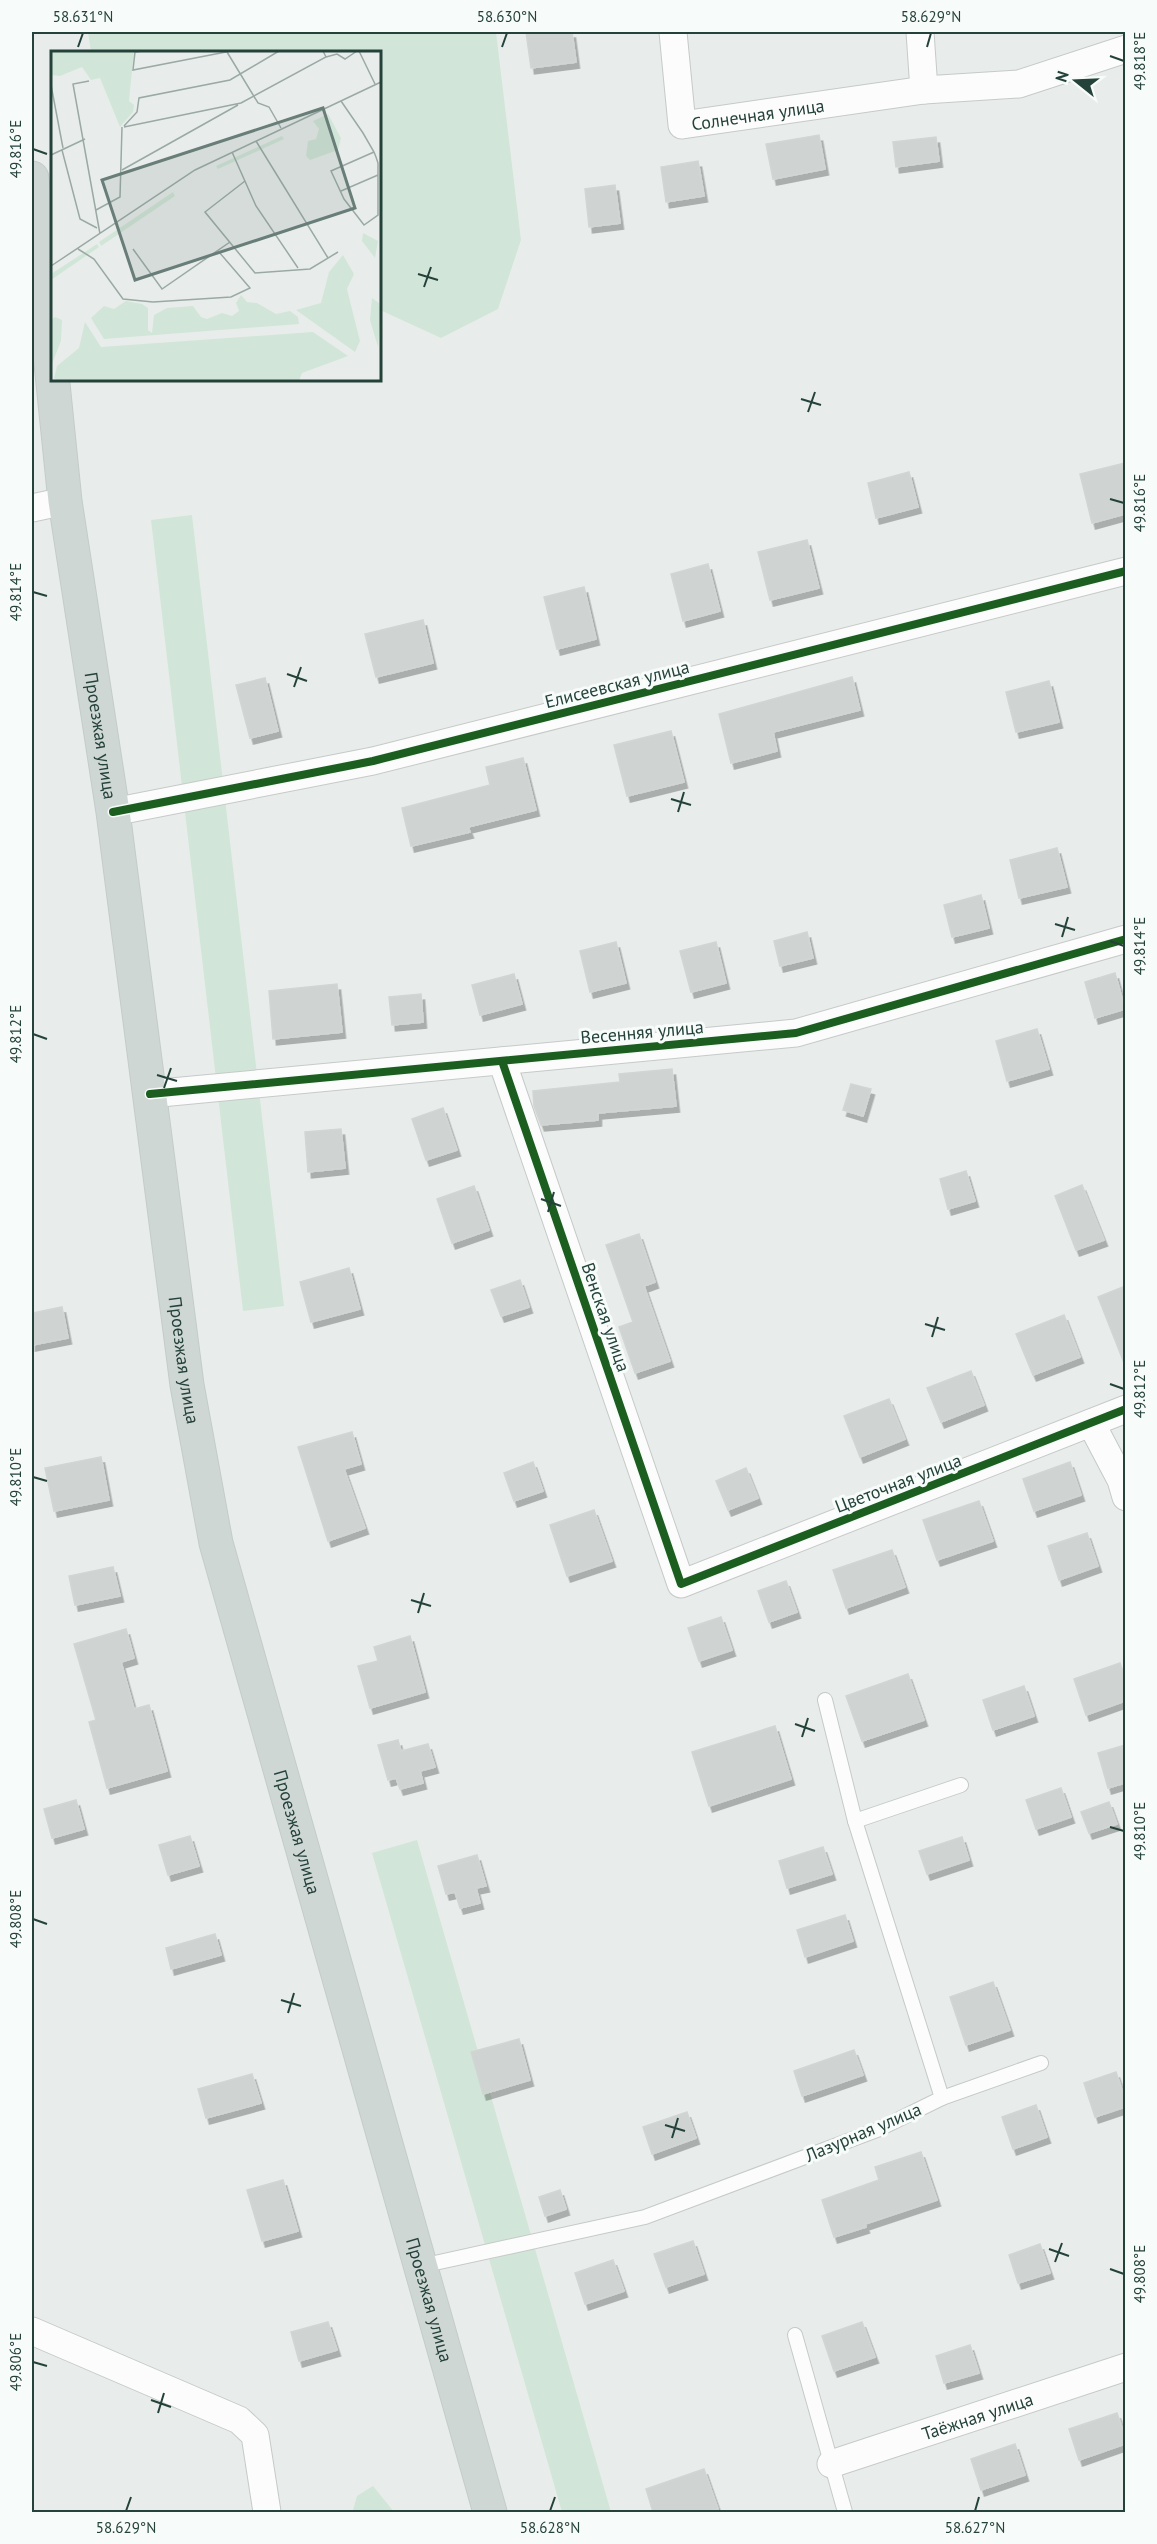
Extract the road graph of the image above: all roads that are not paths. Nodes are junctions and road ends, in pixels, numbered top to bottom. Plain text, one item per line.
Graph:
1 (673, 32) edge
2 (920, 32) edge
3 (1125, 49) edge
4 (924, 90) junction
5 (32, 178) edge
6 (51, 364) edge
7 (53, 381) edge
8 (65, 501) junction
9 (32, 508) edge
10 (1125, 571) edge
11 (112, 812) junction
12 (1125, 939) edge
13 (502, 1061) junction
14 (150, 1094) junction
15 (1125, 1409) edge
16 (1091, 1423) junction
17 (1125, 1497) edge
18 (681, 1584) joint
19 (825, 1700) dead end
20 (961, 1785) dead end
21 (855, 1821) junction
22 (1041, 2063) dead end
23 (942, 2098) junction
24 (421, 2266) junction
25 (32, 2331) edge
26 (795, 2336) dead end
27 (1125, 2367) edge
28 (831, 2464) junction
29 (267, 2512) edge
30 (490, 2512) edge
31 (845, 2512) edge

1 - 4 street, Солнечная улица
2 - 4 street
3 - 4 street, Солнечная улица
5 - 6 main road, Проезжая улица
7 - 8 main road, Проезжая улица
8 - 9 street
8 - 11 main road, Проезжая улица
10 - 11 street, Елисеевская улица
11 - 14 main road, Проезжая улица
12 - 13 street, Весенняя улица
13 - 14 street, Весенняя улица
13 - 18 street, Венская улица
14 - 24 main road, Проезжая улица
15 - 16 street, Цветочная улица
16 - 17 street
16 - 18 street, Цветочная улица
19 - 21 lane, Лазурная улица
20 - 21 lane
21 - 23 lane, Лазурная улица
22 - 23 lane
23 - 24 lane, Лазурная улица
24 - 30 main road, Проезжая улица
25 - 29 street
26 - 28 lane
27 - 28 street, Таёжная улица
28 - 31 lane

